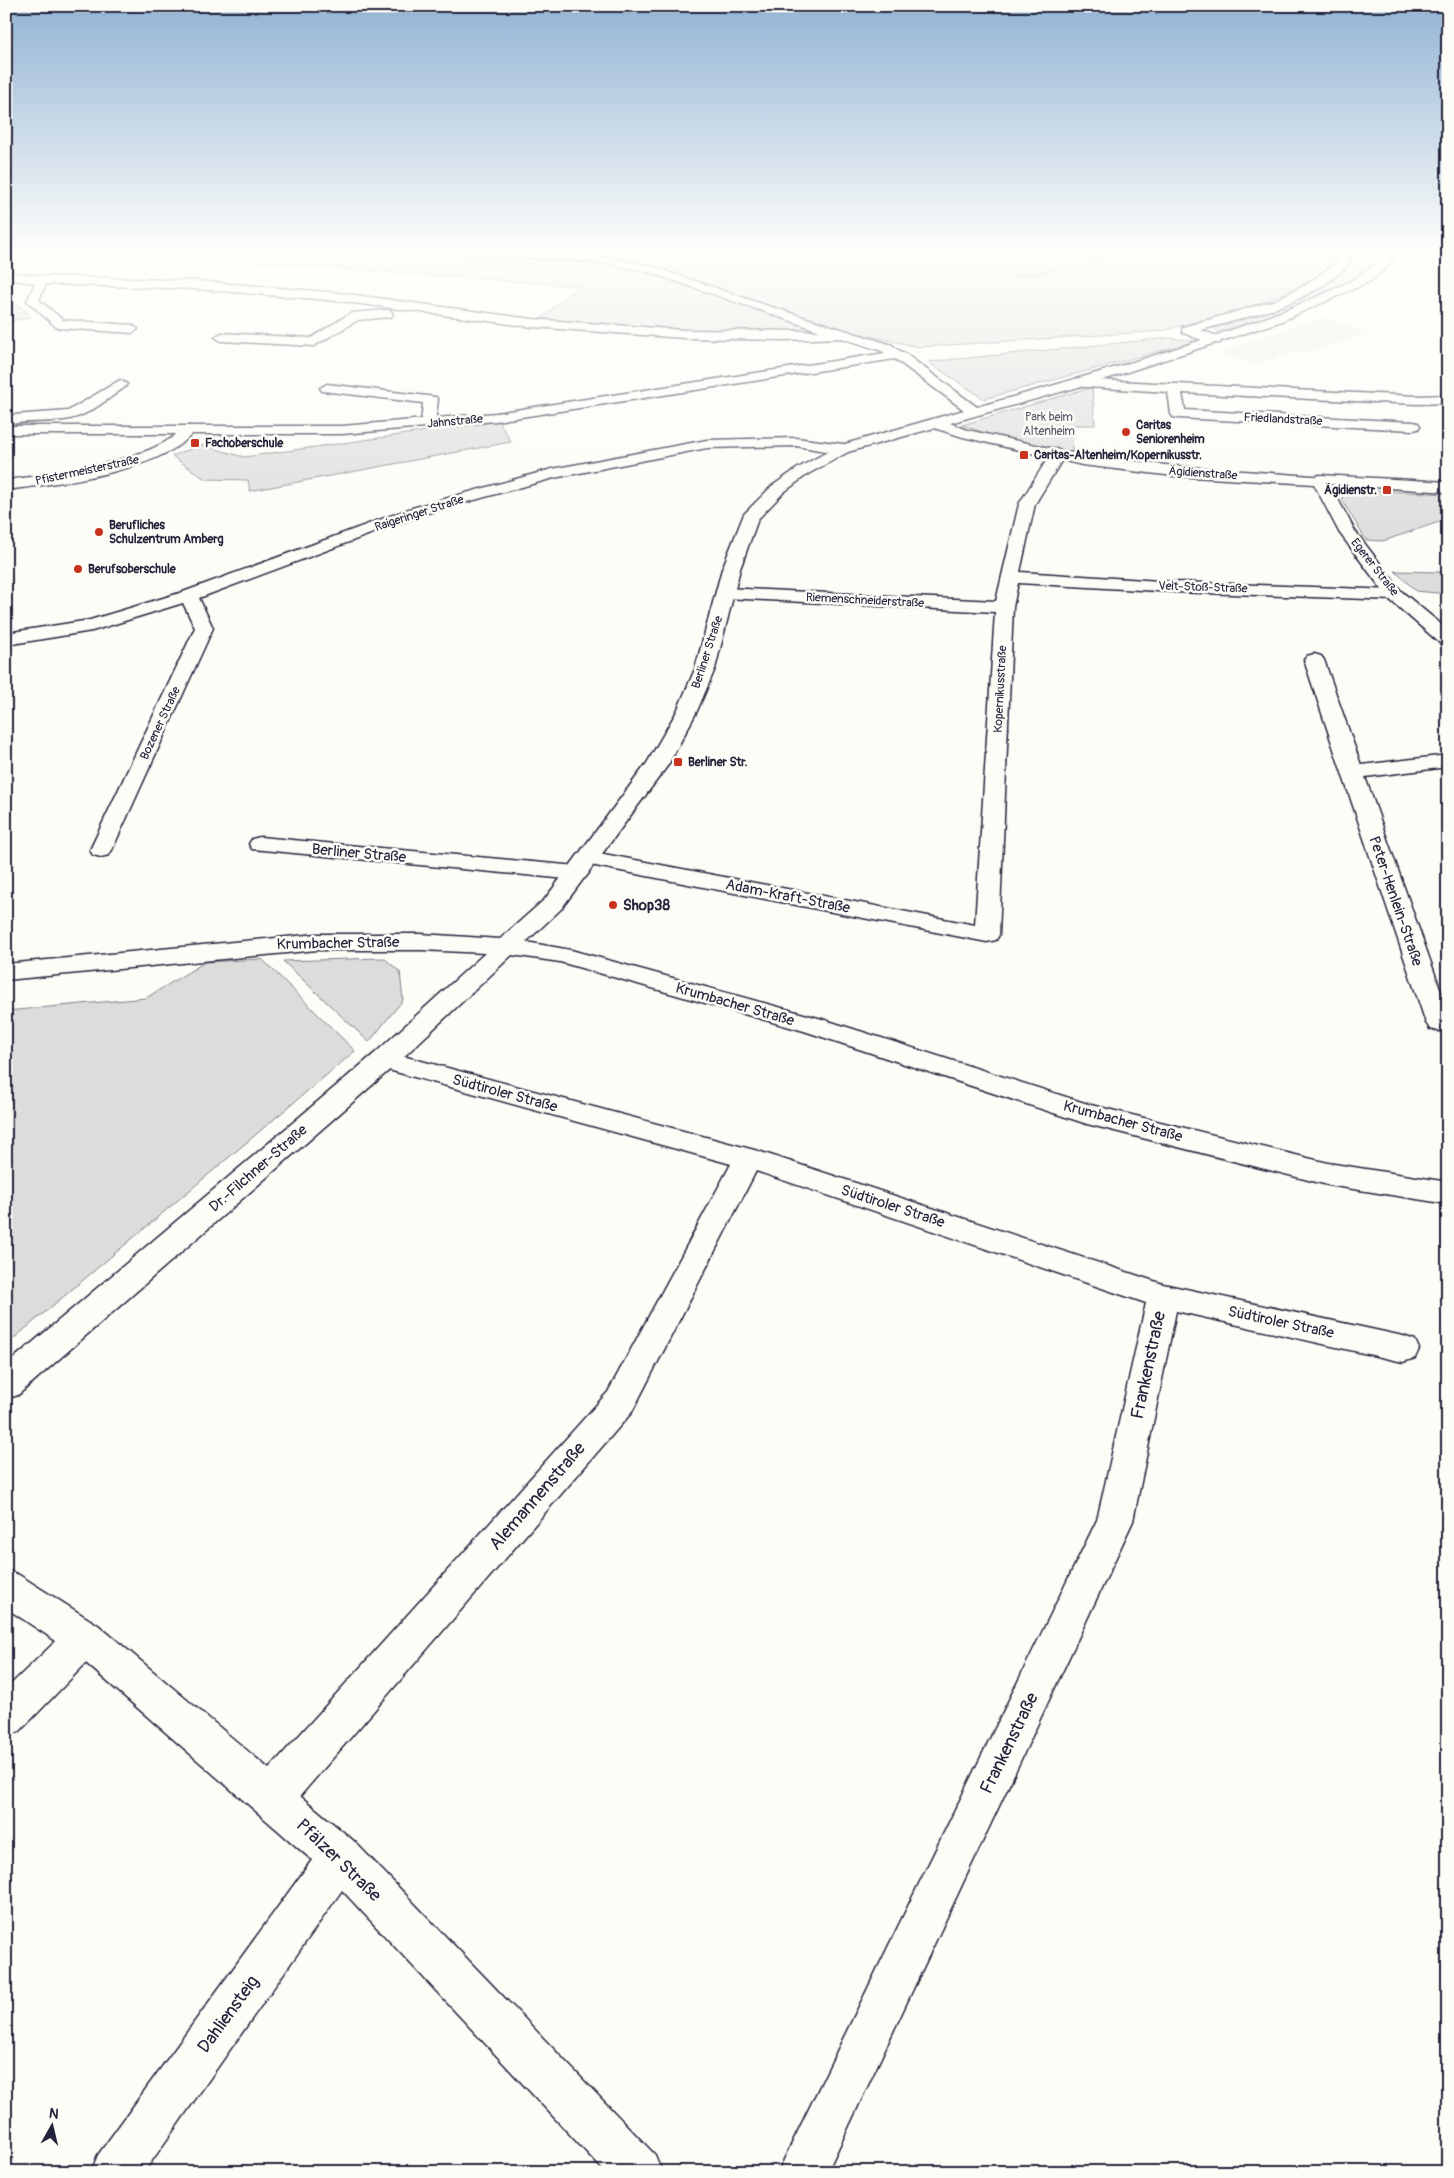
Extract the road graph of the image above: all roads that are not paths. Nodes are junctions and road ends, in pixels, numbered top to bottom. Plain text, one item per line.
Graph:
1 (893, 352) edge
2 (1178, 352) edge
3 (898, 355) junction
4 (120, 384) dead end
5 (1075, 384) junction
6 (327, 388) dead end
7 (1175, 389) junction
8 (1448, 399) edge
9 (974, 411) junction
10 (6, 421) edge
11 (428, 423) junction
12 (934, 423) junction
13 (1413, 426) dead end
14 (6, 430) edge
15 (188, 430) junction
16 (843, 449) junction
17 (1057, 455) junction
18 (1320, 480) junction
19 (6, 485) edge
20 (1448, 487) edge
21 (1011, 577) junction
22 (725, 593) junction
23 (1395, 595) junction
24 (189, 596) junction
25 (1004, 607) junction
26 (6, 639) edge
27 (1448, 640) edge
28 (1314, 660) dead end
29 (1448, 761) edge
30 (1351, 772) junction
31 (260, 844) dead end
32 (101, 850) dead end
33 (583, 865) junction
34 (988, 935) joint
35 (506, 946) junction
36 (6, 972) edge
37 (1448, 1024) edge
38 (384, 1060) junction
39 (748, 1158) junction
40 (1448, 1193) edge
41 (1163, 1296) junction
42 (1403, 1348) dead end
43 (6, 1385) edge
44 (6, 1587) edge
45 (85, 1638) junction
46 (6, 1717) edge
47 (272, 1797) junction
48 (340, 1857) junction
49 (115, 2172) edge
50 (638, 2172) edge
51 (802, 2172) edge

1 - 3 street
2 - 5 street
3 - 9 street
3 - 11 street, Jahnstraße
4 - 10 street
5 - 7 street, Friedlandstraße
5 - 9 street
6 - 11 street
7 - 8 street, Friedlandstraße
7 - 13 street, Friedlandstraße
9 - 12 street
11 - 15 street, Jahnstraße
12 - 16 street
12 - 17 street, Ägidienstraße
14 - 15 street, Jahnstraße
15 - 19 street, Pfistermeisterstraße
16 - 22 street, Berliner Straße
16 - 24 street, Raigeringer Straße
17 - 18 street, Ägidienstraße
17 - 21 street, Kopernikusstraße
18 - 20 street, Ägidienstraße
18 - 23 street, Egerer Straße
21 - 23 street, Veit-Stoß-Straße
21 - 25 street, Kopernikusstraße
22 - 25 street, Riemenschneiderstraße
22 - 33 street, Berliner Straße
23 - 27 street, Egerer Straße
24 - 26 street, Raigeringer Straße
24 - 32 street, Bozener Straße
25 - 34 street, Kopernikusstraße
28 - 30 street, Peter-Henlein-Straße
29 - 30 street
30 - 37 street, Peter-Henlein-Straße
31 - 33 street, Berliner Straße
33 - 34 street, Adam-Kraft-Straße
33 - 35 street, Berliner Straße
35 - 36 street, Krumbacher Straße
35 - 38 street, Dr.-Filchner-Straße
35 - 40 street, Krumbacher Straße
38 - 39 street, Südtiroler Straße
38 - 43 street, Dr.-Filchner-Straße
39 - 41 street, Südtiroler Straße
39 - 47 street, Alemannenstraße
41 - 42 street, Südtiroler Straße
41 - 51 street, Frankenstraße
44 - 45 street, Pfälzer Straße
45 - 46 street
45 - 47 street, Pfälzer Straße
47 - 48 street, Pfälzer Straße
48 - 49 street, Dahliensteig
48 - 50 street, Pfälzer Straße

